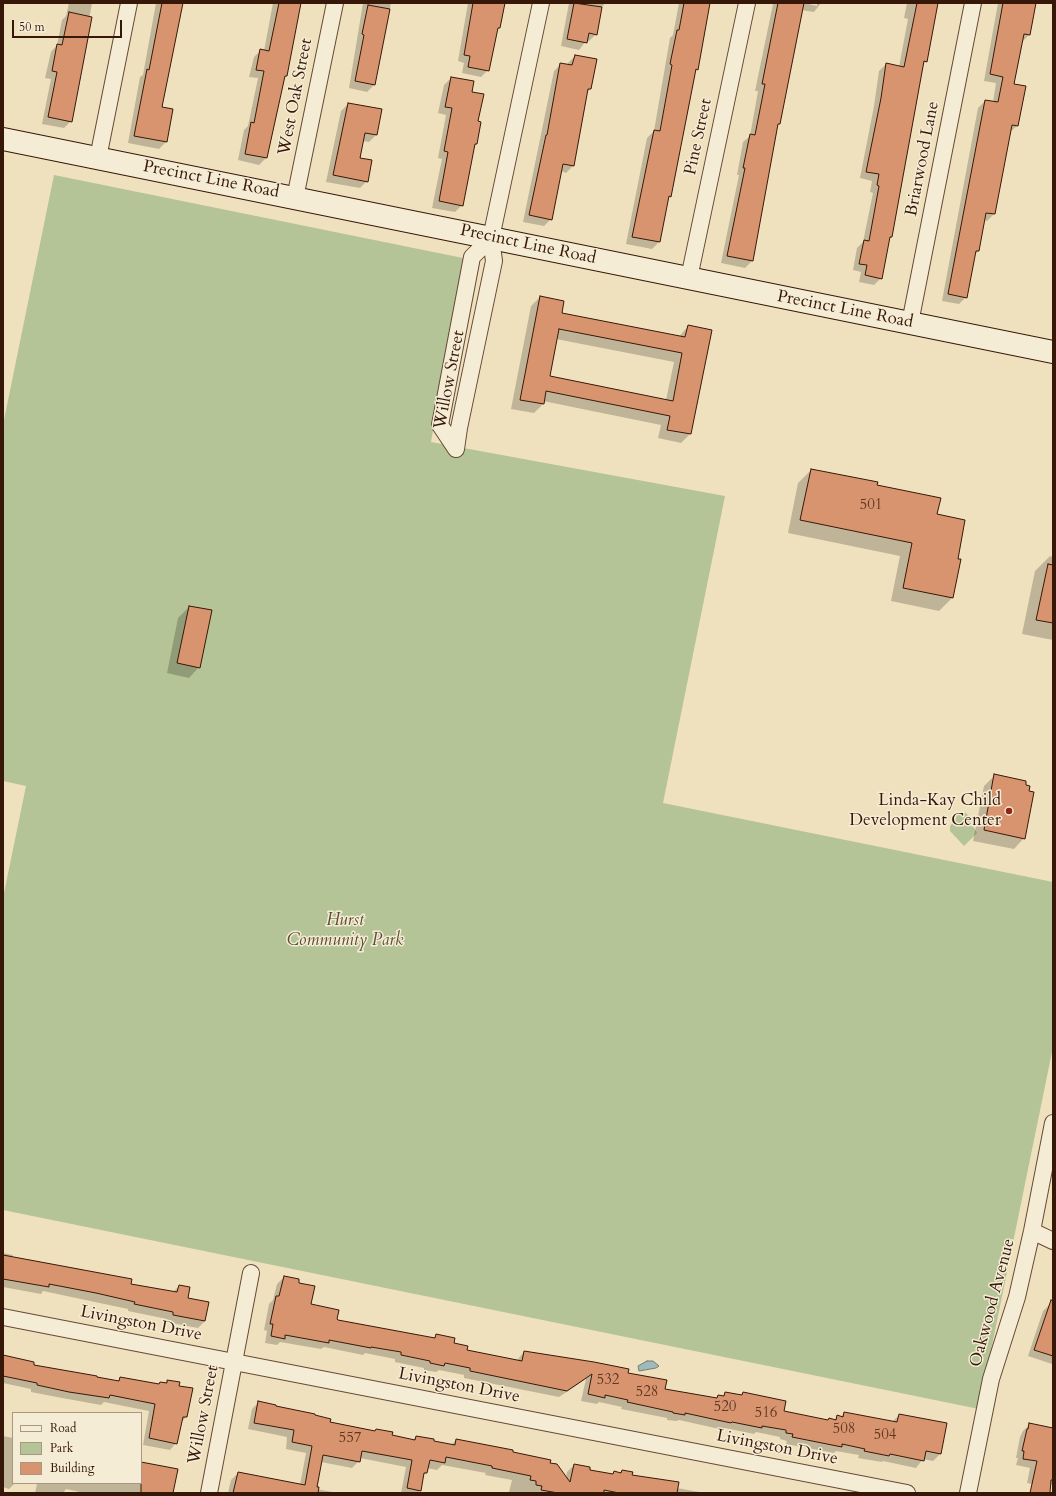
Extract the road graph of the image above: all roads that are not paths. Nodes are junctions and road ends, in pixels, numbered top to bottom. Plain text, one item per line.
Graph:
1 (129, 3) edge
2 (335, 3) edge
3 (541, 3) edge
4 (747, 3) edge
5 (973, 3) edge
6 (3, 139) edge
7 (98, 158) junction
8 (295, 198) junction
9 (490, 238) junction
10 (689, 278) junction
11 (910, 323) junction
12 (1053, 352) edge
13 (1053, 1124) edge
14 (1032, 1231) junction
15 (1053, 1241) edge
16 (251, 1273) dead end
17 (3, 1317) edge
18 (234, 1362) junction
19 (209, 1493) edge
20 (907, 1493) edge
21 (968, 1493) edge

1 - 7 street
2 - 8 street, West Oak Street
3 - 9 street, Willow Street
4 - 10 street, Pine Street
5 - 11 street, Briarwood Lane
6 - 7 main road, Precinct Line Road
7 - 8 main road, Precinct Line Road
8 - 9 main road, Precinct Line Road
9 - 9 street, Willow Street
9 - 10 main road, Precinct Line Road
10 - 11 main road, Precinct Line Road
11 - 12 main road, Precinct Line Road
13 - 14 street, Oakwood Avenue
14 - 15 street
14 - 21 street, Oakwood Avenue
16 - 18 street, Willow Street
17 - 18 street, Livingston Drive
18 - 19 street, Willow Street
18 - 20 street, Livingston Drive

